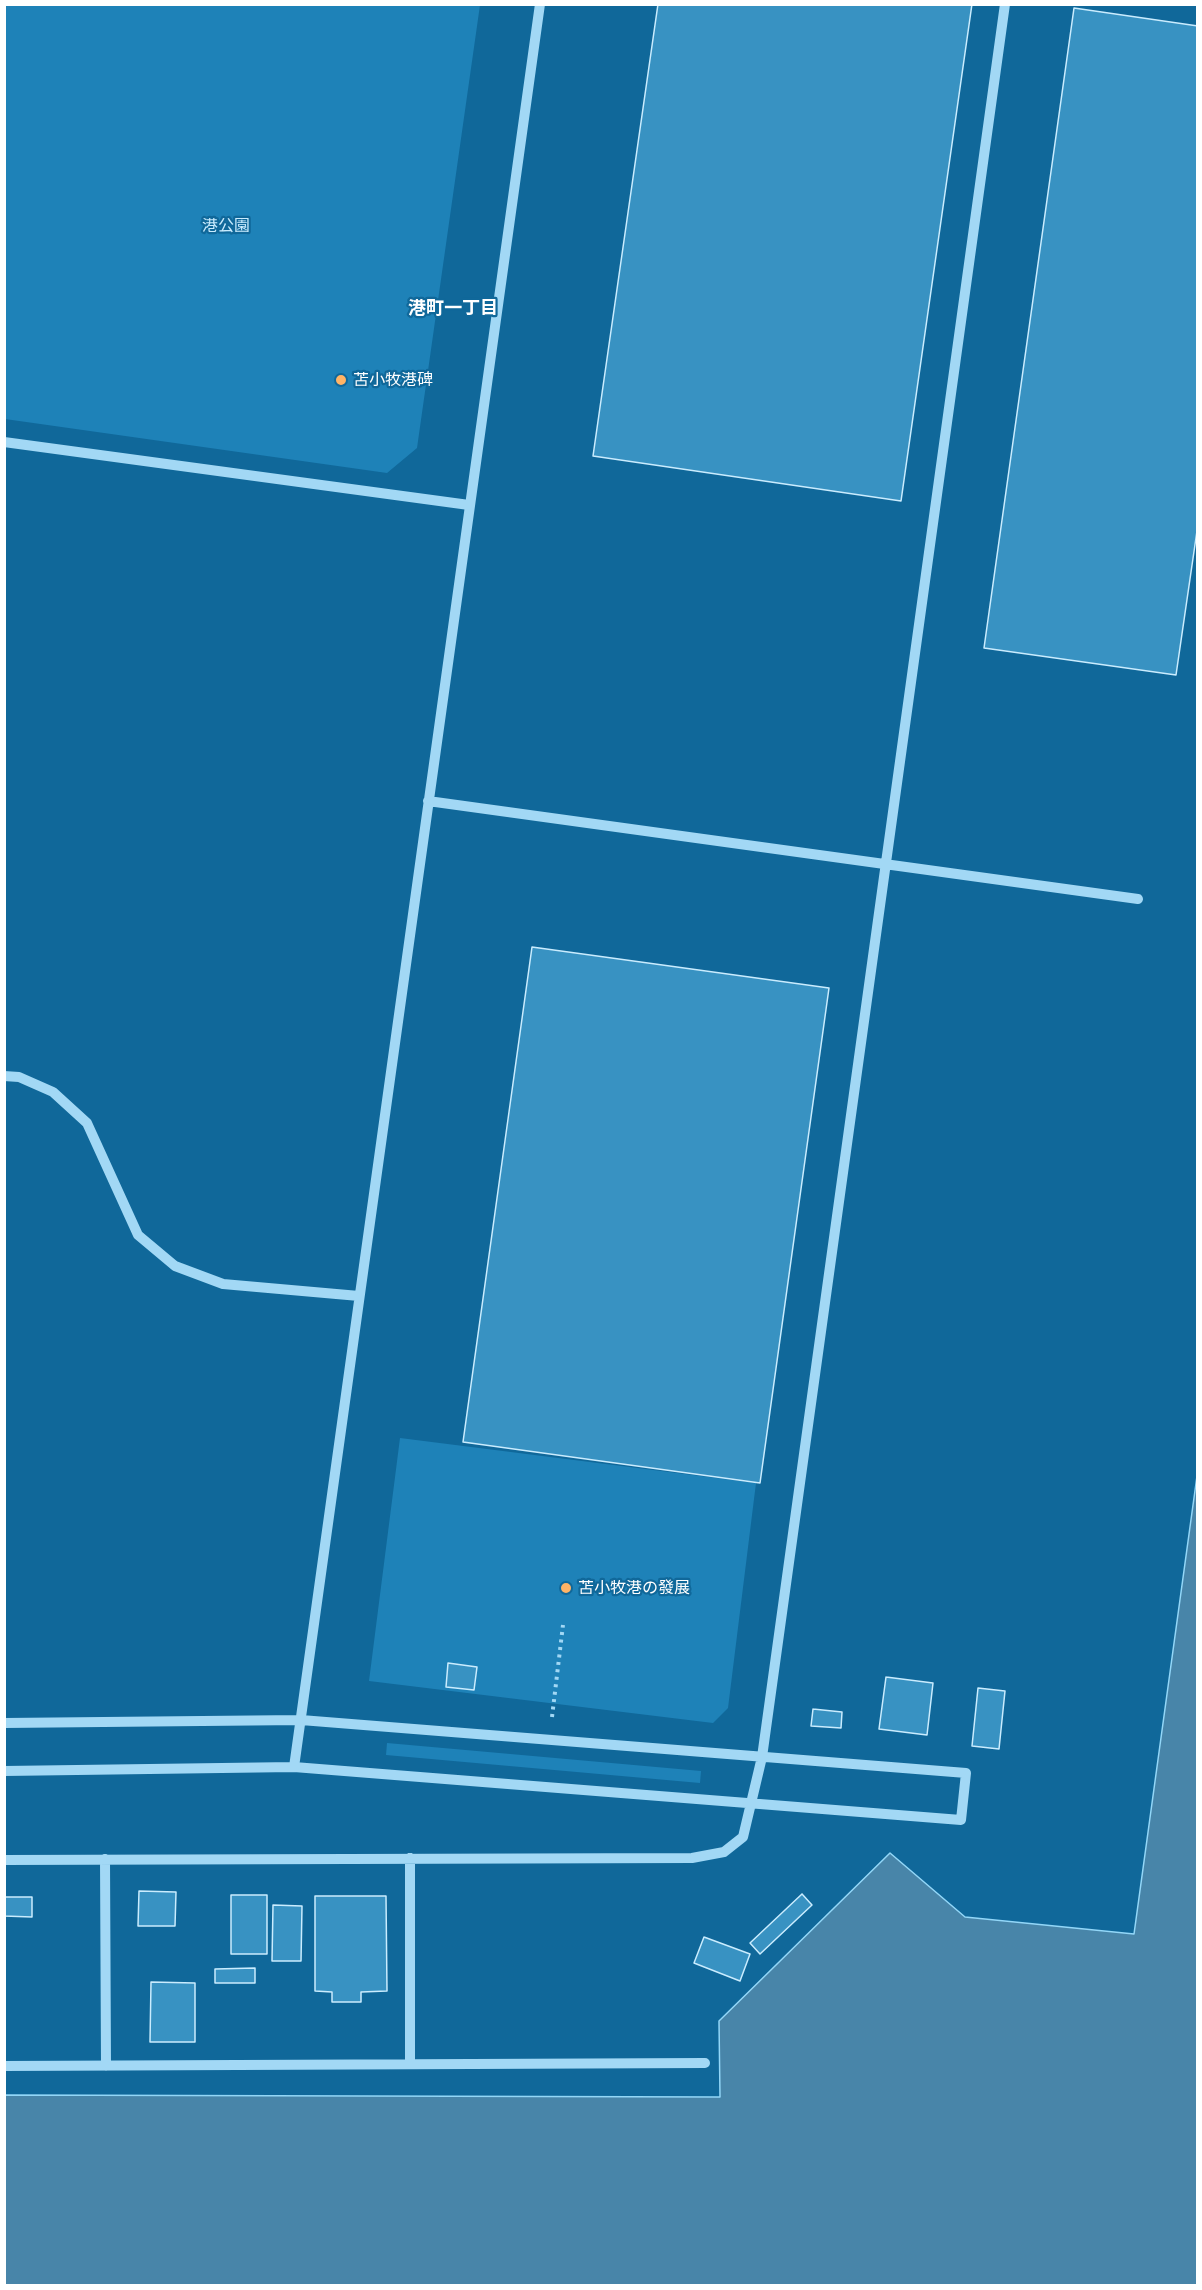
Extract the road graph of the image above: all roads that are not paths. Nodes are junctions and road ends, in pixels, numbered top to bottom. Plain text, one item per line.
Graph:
1 (540, 4) edge
2 (1005, 4) edge
3 (4, 442) edge
4 (469, 505) junction
5 (428, 801) junction
6 (886, 864) junction
7 (1138, 899) dead end
8 (4, 1076) edge
9 (359, 1296) junction
10 (301, 1720) junction
11 (4, 1723) edge
12 (762, 1757) junction
13 (294, 1767) junction
14 (4, 1770) edge
15 (751, 1804) junction
16 (410, 1858) junction
17 (105, 1859) junction
18 (4, 1860) edge
19 (705, 2063) dead end
20 (410, 2064) junction
21 (4, 2066) edge
22 (106, 2066) junction

1 - 4 street
2 - 6 street
3 - 4 street
4 - 5 street
5 - 6 street
5 - 9 street
6 - 7 street
6 - 12 street
8 - 9 street
9 - 10 street
10 - 11 street
10 - 12 street
10 - 13 street
12 - 15 street
12 - 15 street
13 - 14 street
13 - 15 street
15 - 16 street
16 - 17 street
16 - 20 street
17 - 18 street
17 - 22 street
19 - 20 street
20 - 22 street
21 - 22 street

